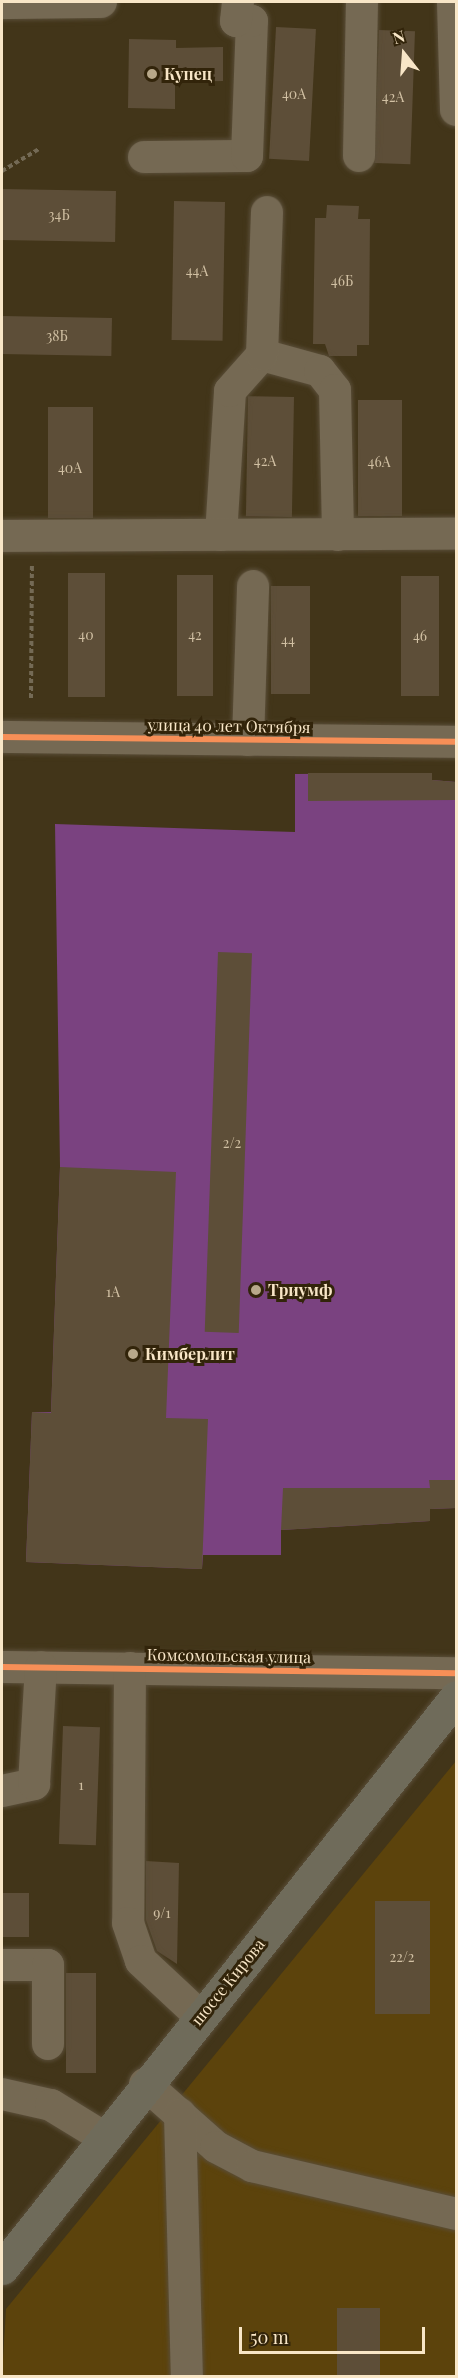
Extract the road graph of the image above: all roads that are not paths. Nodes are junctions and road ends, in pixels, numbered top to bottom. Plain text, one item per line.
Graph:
1 (101, 2) edge
2 (238, 2) edge
3 (362, 2) edge
4 (453, 2) edge
5 (2, 3) edge
6 (456, 110) edge
7 (359, 156) dead end
8 (144, 157) dead end
9 (267, 212) dead end
10 (262, 355) junction
11 (456, 534) edge
12 (221, 535) junction
13 (338, 535) junction
14 (2, 536) edge
15 (253, 586) dead end
16 (2, 737) edge
17 (248, 740) junction
18 (456, 742) edge
19 (2, 1667) edge
20 (41, 1667) junction
21 (130, 1668) junction
22 (456, 1673) edge
23 (456, 1697) edge
24 (2, 1791) edge
25 (2, 1965) edge
26 (200, 2016) junction
27 (48, 2044) dead end
28 (145, 2084) junction
29 (2, 2094) edge
30 (180, 2114) junction
31 (103, 2137) junction
32 (456, 2214) edge
33 (2, 2268) edge
34 (187, 2376) edge

1 - 5 street
2 - 8 street
3 - 7 street
4 - 6 street
9 - 10 street
10 - 12 street
10 - 13 street
11 - 13 street
12 - 13 street
12 - 14 street
15 - 17 street
16 - 17 street, улица 40 лет Октября
17 - 18 street, улица 40 лет Октября
19 - 20 street, Комсомольская улица
20 - 21 street, Комсомольская улица
20 - 24 street
21 - 22 street, Комсомольская улица
21 - 26 street
23 - 26 main road, шоссе Кирова
25 - 27 street
26 - 28 main road, шоссе Кирова
28 - 30 street
28 - 31 main road, шоссе Кирова
29 - 31 street
30 - 32 street
30 - 34 street
31 - 33 main road, шоссе Кирова

